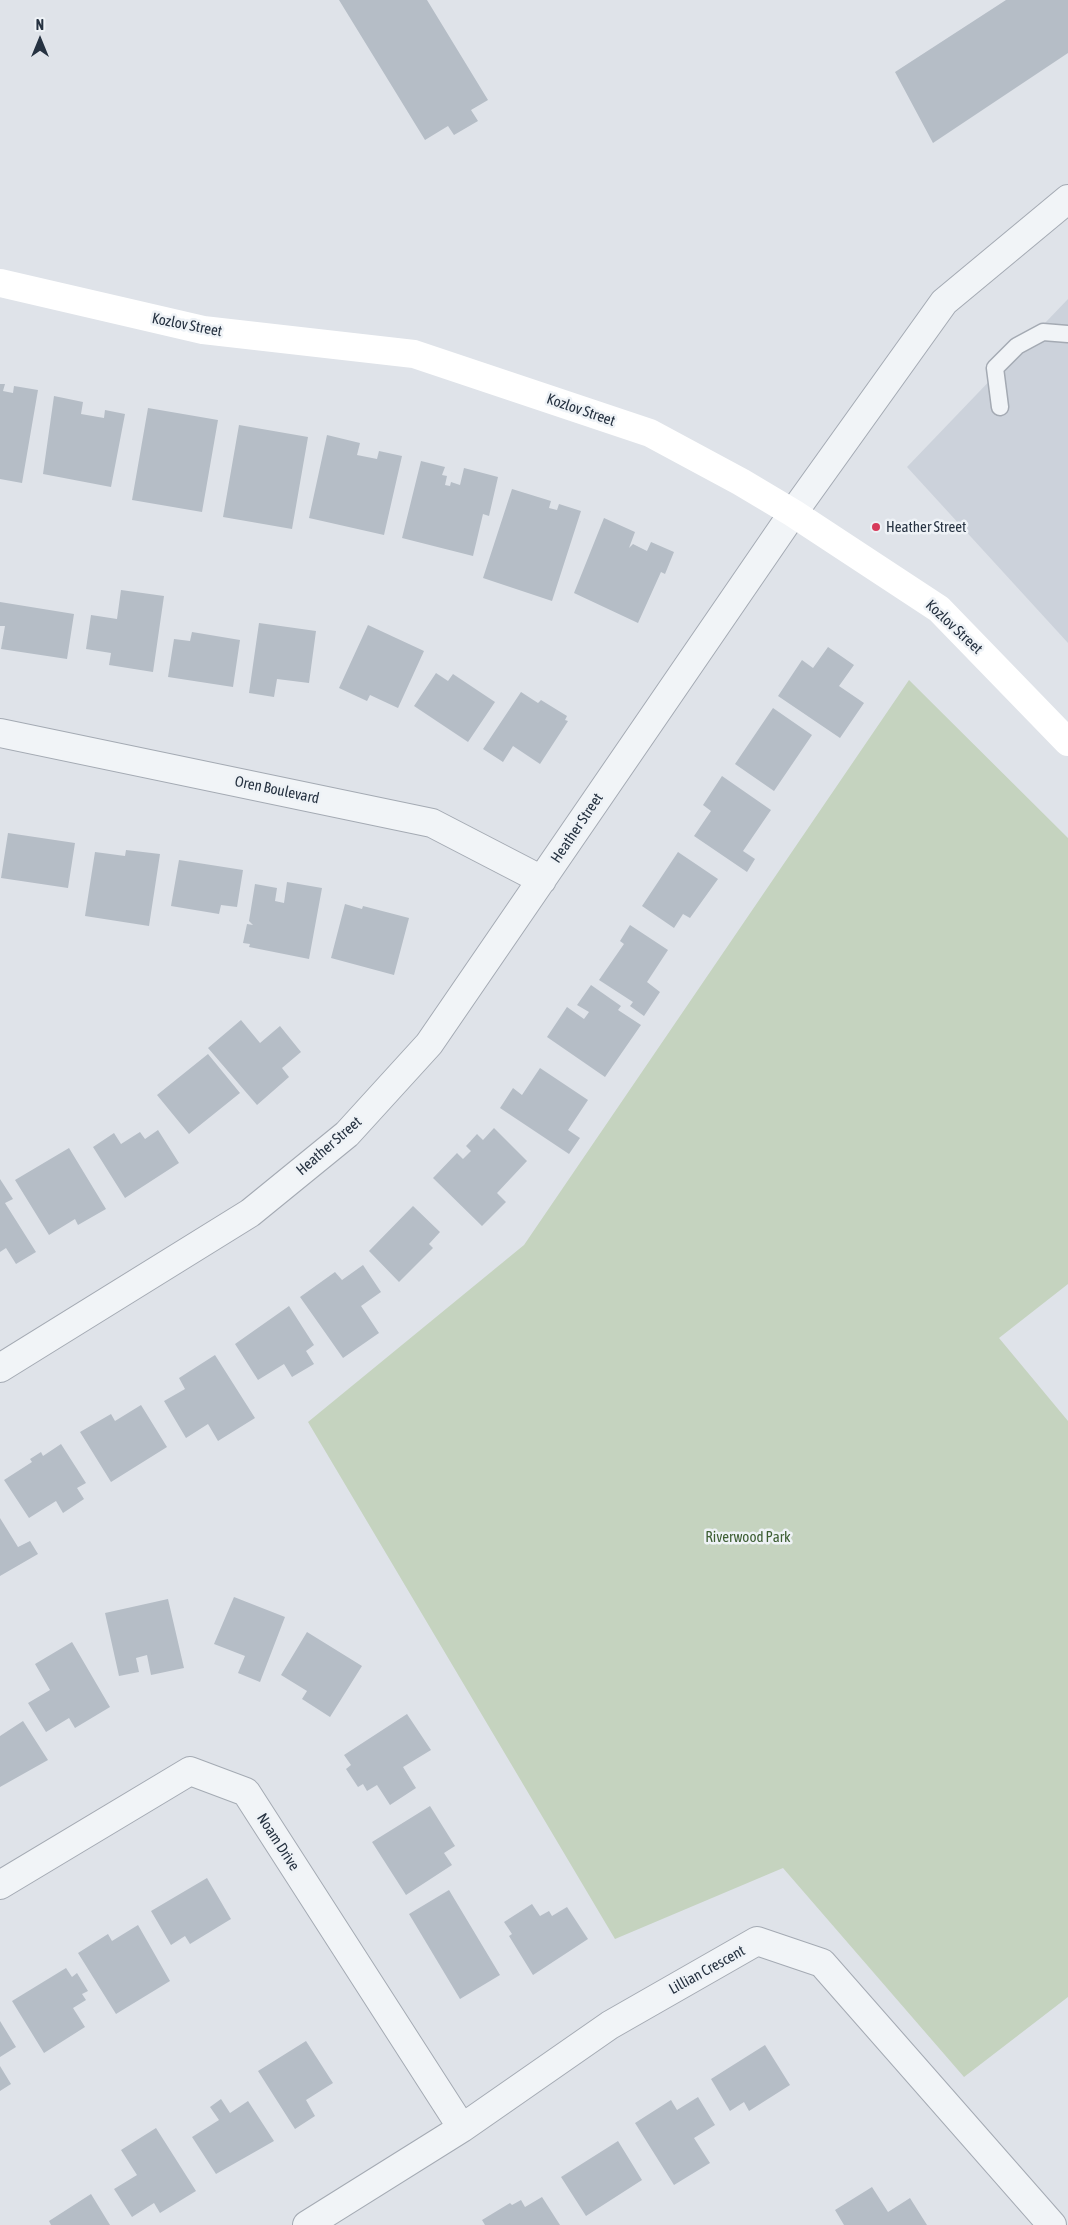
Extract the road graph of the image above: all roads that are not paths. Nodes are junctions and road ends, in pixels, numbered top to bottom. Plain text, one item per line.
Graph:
1 (1066, 204) edge
2 (0, 283) edge
3 (1068, 334) edge
4 (1000, 407) dead end
5 (793, 513) junction
6 (0, 733) edge
7 (1068, 742) edge
8 (542, 880) junction
9 (0, 1368) edge
10 (0, 1885) edge
11 (462, 2128) junction
12 (307, 2225) edge
13 (1052, 2225) edge

1 - 5 street, Heather Street
2 - 5 street, Kozlov Street
3 - 4 lane
5 - 7 street, Kozlov Street
5 - 8 street, Heather Street
6 - 8 street, Oren Boulevard
8 - 9 street, Heather Street
10 - 11 street, Noam Drive
11 - 12 street, Lillian Crescent
11 - 13 street, Lillian Crescent

